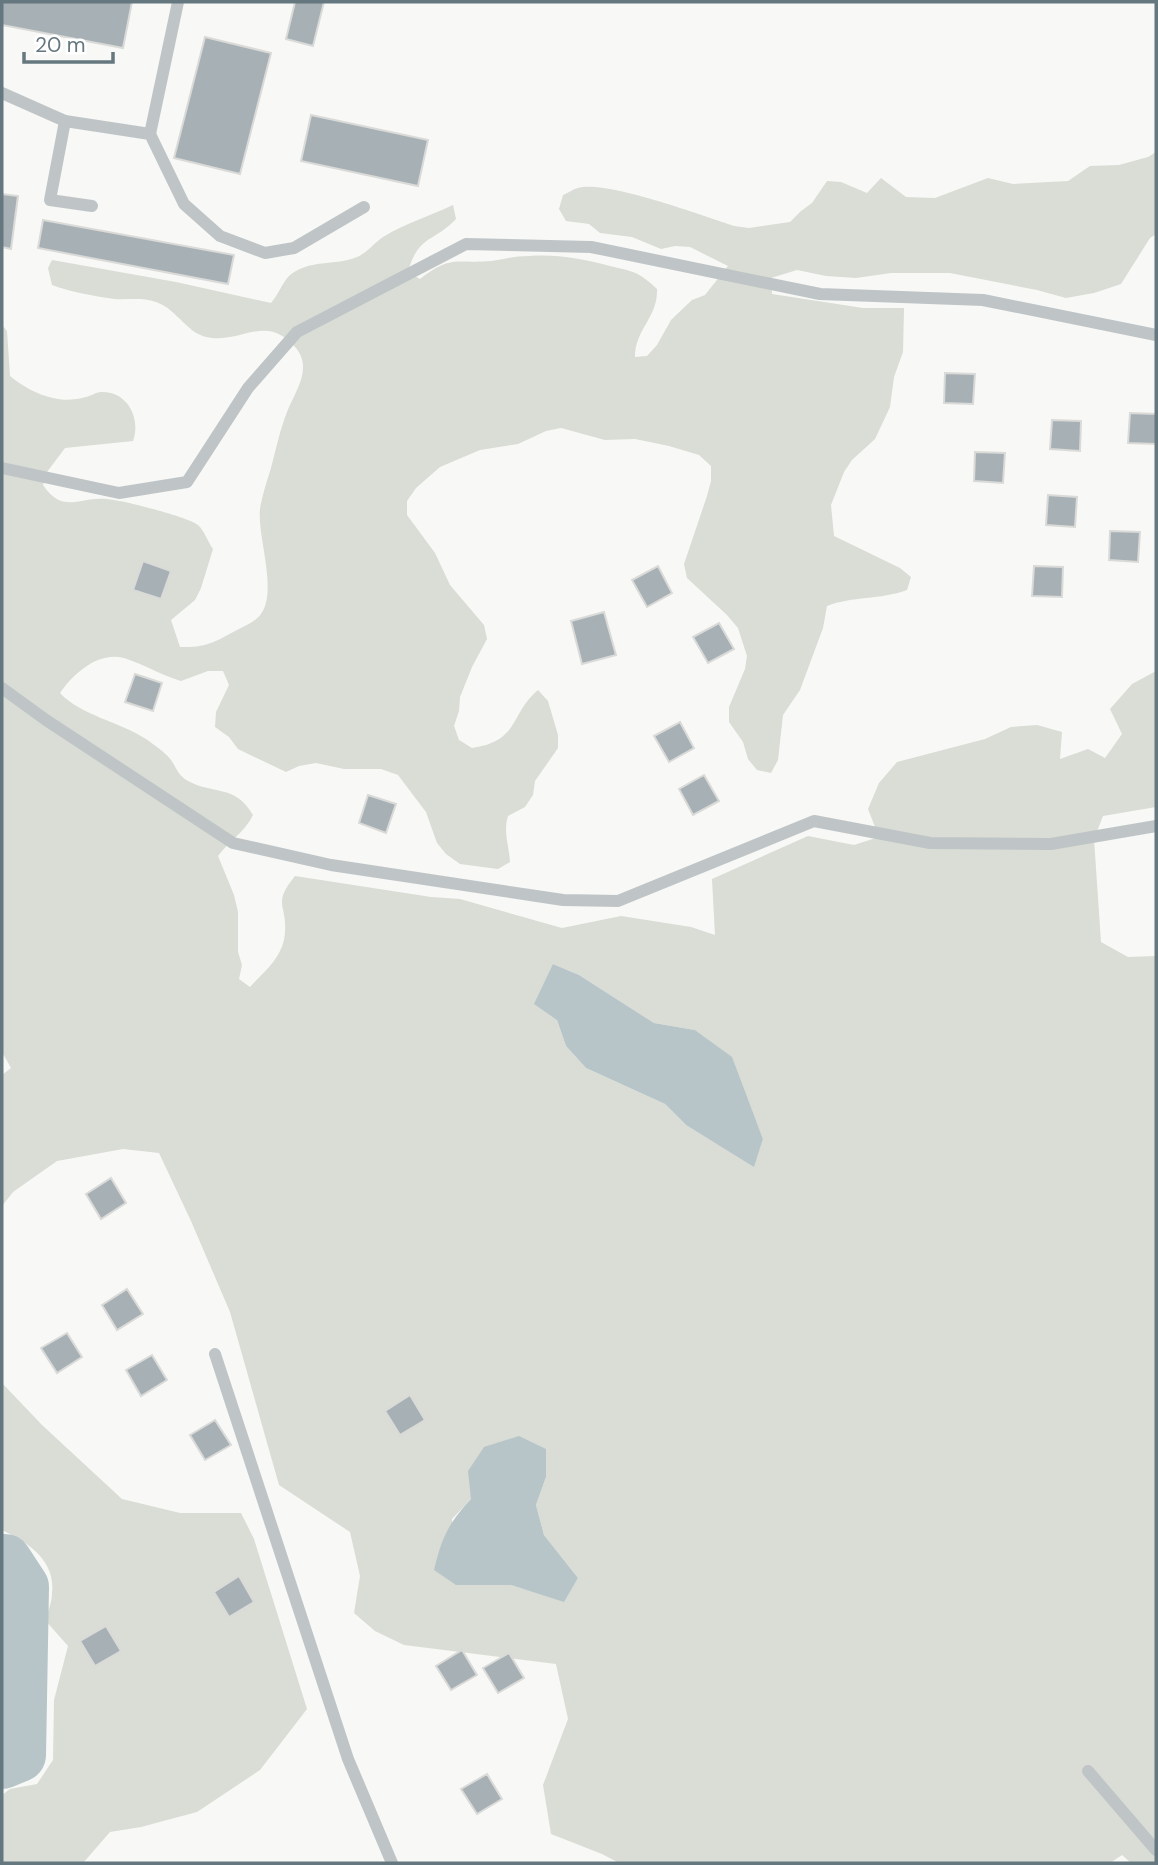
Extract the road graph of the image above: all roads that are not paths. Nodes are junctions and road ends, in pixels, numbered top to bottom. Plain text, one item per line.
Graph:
1 (178, 2) edge
2 (2, 93) edge
3 (65, 121) junction
4 (150, 134) junction
5 (92, 206) dead end
6 (364, 207) dead end
7 (1156, 335) edge
8 (2, 468) edge
9 (2, 688) edge
10 (1156, 825) edge
11 (215, 1354) dead end
12 (1088, 1771) dead end
13 (1156, 1850) edge
14 (391, 1863) edge

1 - 4 lane
2 - 3 lane
3 - 4 lane
3 - 5 lane
4 - 6 lane
7 - 8 lane
9 - 10 lane
11 - 14 lane
12 - 13 lane

